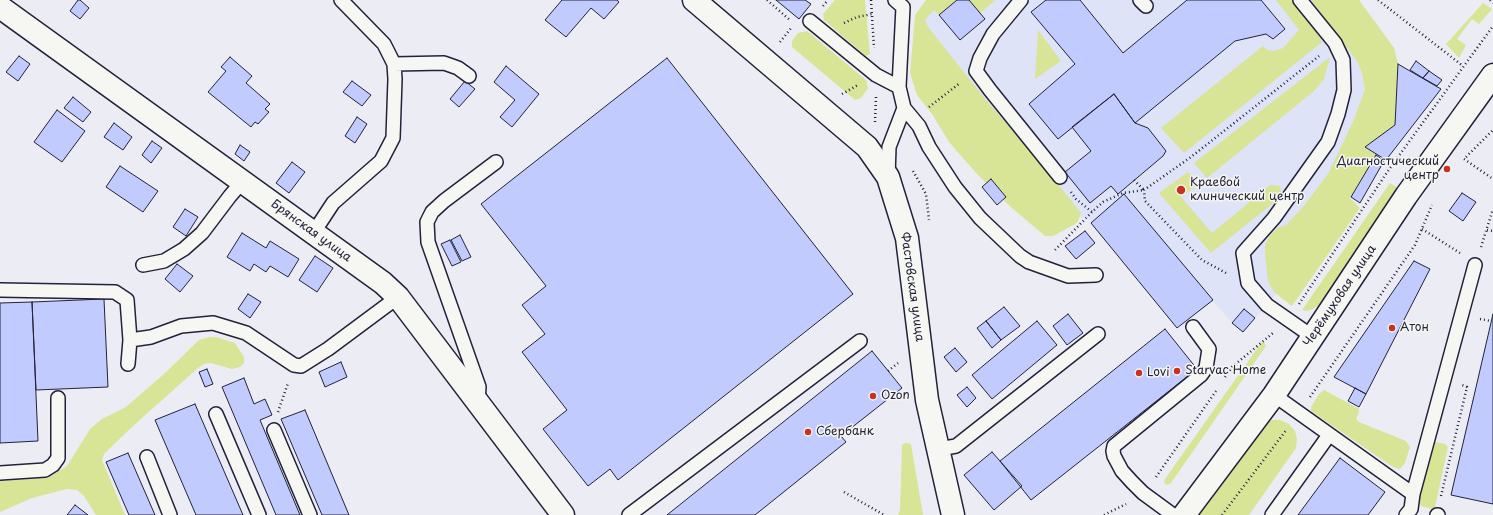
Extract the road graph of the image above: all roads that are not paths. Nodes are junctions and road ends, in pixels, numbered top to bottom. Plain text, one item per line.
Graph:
1 (341, 0) edge
2 (694, 0) edge
3 (1020, 0) edge
4 (1300, 0) edge
5 (901, 2) edge
6 (0, 6) edge
7 (810, 21) road end
8 (394, 64) junction
9 (1493, 75) edge
10 (469, 76) dead end
11 (899, 87) junction
12 (904, 108) junction
13 (496, 162) dead end
14 (888, 176) junction
15 (1060, 178) road end
16 (242, 182) junction
17 (314, 232) junction
18 (1476, 264) road end
19 (143, 265) dead end
20 (1096, 275) dead end
21 (0, 290) edge
22 (398, 297) junction
23 (1193, 327) dead end
24 (1098, 334) dead end
25 (1313, 337) junction
26 (130, 340) junction
27 (860, 341) dead end
28 (128, 364) dead end
29 (1274, 396) junction
30 (58, 398) dead end
31 (478, 403) junction
32 (216, 414) dead end
33 (274, 430) road end
34 (1329, 435) junction
35 (939, 449) junction
36 (147, 457) dead end
37 (0, 473) edge
38 (1413, 494) junction
39 (555, 512) edge
40 (170, 515) edge
41 (259, 515) edge
42 (310, 515) edge
43 (629, 515) edge
44 (953, 515) edge
45 (1173, 515) edge
46 (1184, 515) edge
47 (1272, 515) edge
48 (1406, 515) edge

1 - 8 lane
2 - 14 main road, Фастовская улица
3 - 15 lane
4 - 25 lane
5 - 11 lane
6 - 16 main road, Брянская улица
7 - 11 lane
8 - 10 lane
8 - 17 lane
9 - 25 main road, Черёмуховая улица
11 - 12 lane
12 - 14 lane
12 - 20 lane
13 - 31 lane
14 - 35 main road, Фастовская улица
16 - 17 main road, Брянская улица
16 - 19 lane
17 - 22 main road, Брянская улица
18 - 38 lane
21 - 26 lane
22 - 26 lane
22 - 31 main road, Брянская улица
23 - 45 lane
24 - 35 lane
25 - 29 main road, Черёмуховая улица
26 - 28 lane
27 - 43 lane
29 - 34 lane
29 - 46 main road, Черёмуховая улица
30 - 37 lane
31 - 39 main road, Брянская улица
32 - 41 lane
33 - 42 lane
34 - 38 lane
34 - 47 lane
35 - 44 main road, Фастовская улица
36 - 40 lane
38 - 48 lane

